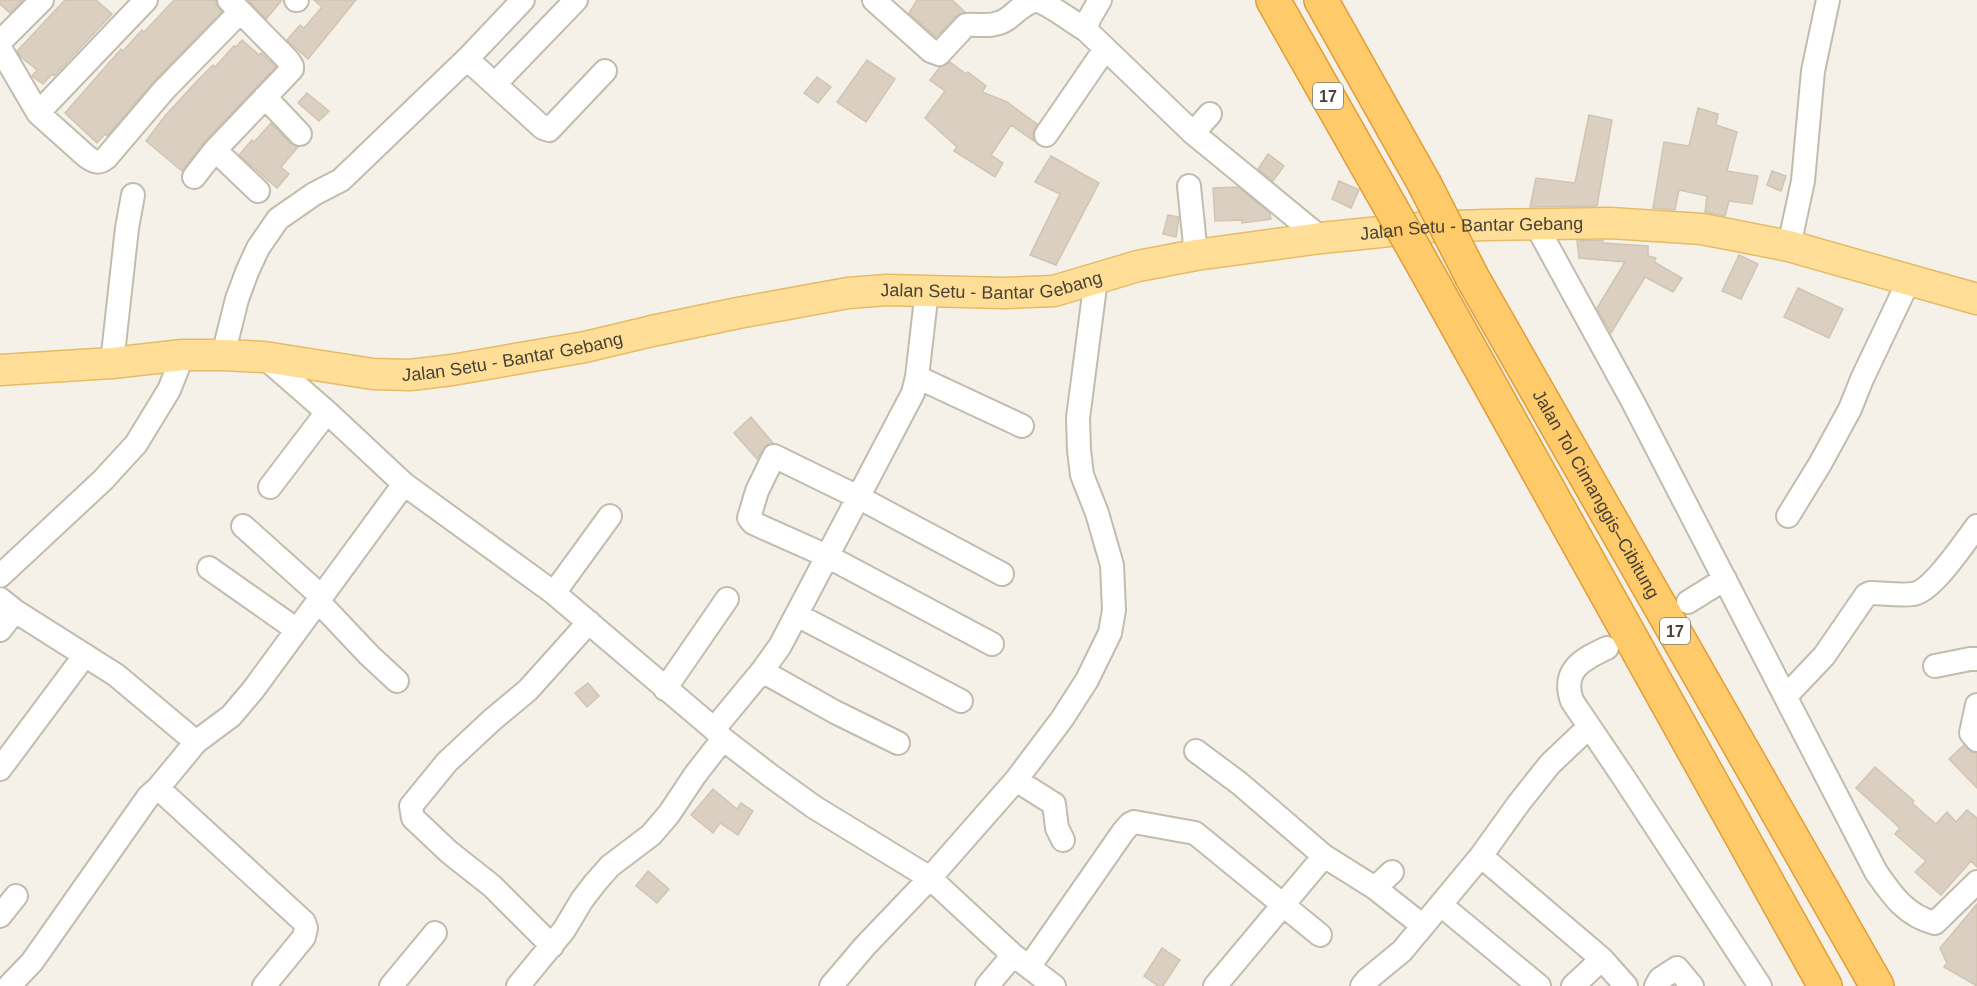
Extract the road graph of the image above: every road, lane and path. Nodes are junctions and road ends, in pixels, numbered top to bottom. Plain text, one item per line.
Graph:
1 (42, 0) edge
2 (523, 0) edge
3 (576, 0) edge
4 (874, 0) edge
5 (1100, 0) edge
6 (1273, 0) edge
7 (1321, 0) edge
8 (1828, 0) edge
9 (137, 3) edge
10 (234, 6) edge
11 (1086, 30) junction
12 (0, 42) edge
13 (0, 48) edge
14 (1105, 49) junction
15 (467, 59) junction
16 (605, 71) dead end
17 (495, 84) junction
18 (265, 97) junction
19 (39, 113) junction
20 (1210, 114) dead end
21 (1193, 133) junction
22 (300, 134) dead end
23 (1046, 135) dead end
24 (215, 150) junction
25 (194, 177) dead end
26 (1189, 186) dead end
27 (258, 191) dead end
28 (133, 195) dead end
29 (1536, 225) junction
30 (1321, 238) junction
31 (1789, 246) junction
32 (1196, 255) junction
33 (1096, 279) junction
34 (1909, 280) junction
35 (927, 290) junction
36 (1977, 298) edge
37 (183, 355) junction
38 (223, 355) junction
39 (264, 357) junction
40 (112, 363) junction
41 (0, 370) edge
42 (917, 377) junction
43 (327, 412) junction
44 (1022, 426) dead end
45 (404, 484) junction
46 (270, 487) dead end
47 (858, 497) junction
48 (610, 516) dead end
49 (1788, 516) dead end
50 (243, 526) dead end
51 (1977, 526) edge
52 (827, 556) junction
53 (209, 568) dead end
54 (1002, 574) dead end
55 (0, 576) edge
56 (1725, 579) junction
57 (554, 593) junction
58 (320, 598) junction
59 (727, 599) dead end
60 (1688, 602) dead end
61 (8, 605) edge
62 (797, 615) junction
63 (589, 621) junction
64 (0, 630) edge
65 (297, 630) junction
66 (992, 644) dead end
67 (1606, 648) dead end
68 (85, 655) junction
69 (1977, 659) edge
70 (1935, 666) dead end
71 (762, 671) junction
72 (397, 681) dead end
73 (665, 689) junction
74 (1786, 696) junction
75 (961, 701) dead end
76 (1977, 705) edge
77 (1589, 727) junction
78 (718, 734) junction
79 (1977, 740) edge
80 (195, 742) junction
81 (898, 743) dead end
82 (1196, 752) dead end
83 (0, 769) edge
84 (0, 778) edge
85 (1016, 780) junction
86 (0, 786) edge
87 (158, 788) junction
88 (1063, 840) dead end
89 (1324, 856) junction
90 (1481, 856) junction
91 (1392, 872) dead end
92 (930, 878) junction
93 (1977, 882) edge
94 (1375, 888) junction
95 (16, 896) dead end
96 (1441, 904) junction
97 (1283, 906) junction
98 (0, 916) edge
99 (1423, 926) junction
100 (435, 933) dead end
101 (1320, 935) dead end
102 (552, 946) junction
103 (1602, 959) junction
104 (1021, 961) junction
105 (396, 984) edge
106 (9, 986) edge
107 (264, 986) edge
108 (518, 986) edge
109 (831, 986) edge
110 (987, 986) edge
111 (1054, 986) edge
112 (1215, 986) edge
113 (1362, 986) edge
114 (1539, 986) edge
115 (1573, 986) edge
116 (1626, 986) edge
117 (1656, 986) edge
118 (1692, 986) edge
119 (1761, 986) edge
120 (1825, 986) edge
121 (1878, 986) edge

1 - 12 street
2 - 15 street
3 - 17 street
4 - 11 street
5 - 11 street
6 - 120 highway, 17, bridge
7 - 121 highway, Jalan Tol Cimanggis–Cibitung / 17, bridge
8 - 31 street
9 - 19 street
10 - 18 street
10 - 19 street
11 - 14 street
13 - 19 street
14 - 21 street
14 - 23 street
15 - 17 street
15 - 38 street
16 - 17 street
18 - 22 street
18 - 24 street
20 - 21 street
21 - 30 street
24 - 25 street
24 - 27 street
26 - 32 street
28 - 40 street
29 - 30 main road, Jalan Setu - Bantar Gebang
29 - 31 main road, Jalan Setu - Bantar Gebang
29 - 56 street
30 - 32 main road, Jalan Setu - Bantar Gebang
31 - 34 main road, Jalan Setu - Bantar Gebang
32 - 33 main road, Jalan Setu - Bantar Gebang
33 - 35 main road, Jalan Setu - Bantar Gebang
33 - 85 street
34 - 36 main road, Jalan Setu - Bantar Gebang
34 - 49 street
35 - 39 main road, Jalan Setu - Bantar Gebang
35 - 42 street
37 - 38 main road, Jalan Setu - Bantar Gebang
37 - 40 main road, Jalan Setu - Bantar Gebang
37 - 55 street
38 - 39 main road, Jalan Setu - Bantar Gebang
39 - 43 street
40 - 41 main road, Jalan Setu - Bantar Gebang
42 - 44 street
42 - 47 street
43 - 45 street
43 - 46 street
45 - 57 street
45 - 58 street
47 - 52 street
47 - 52 street
47 - 54 street
48 - 57 street
50 - 58 street
51 - 74 street
52 - 62 street
52 - 66 street
53 - 65 street
56 - 60 street
56 - 74 street
57 - 63 street
58 - 65 street
58 - 72 street
59 - 73 street
61 - 64 street
61 - 68 street
62 - 71 street
62 - 75 street
63 - 73 street
63 - 102 street
65 - 80 street
67 - 77 street
68 - 80 street
68 - 83 street
69 - 70 street
71 - 78 street
71 - 81 street
73 - 78 street
74 - 93 street
76 - 79 street
77 - 90 street
77 - 119 street
78 - 92 street
78 - 102 street
80 - 87 street
82 - 89 street
84 - 86 street
85 - 88 street
85 - 92 street
87 - 106 street
87 - 107 street
89 - 94 street
89 - 97 street
90 - 96 street
90 - 103 street
91 - 94 street
92 - 104 street
92 - 109 street
94 - 99 street
95 - 98 street
96 - 99 street
96 - 114 street
97 - 101 street
97 - 104 street
97 - 112 street
99 - 113 street
100 - 105 street
102 - 108 street
103 - 115 street
103 - 116 street
104 - 110 street
104 - 111 street
117 - 118 street

